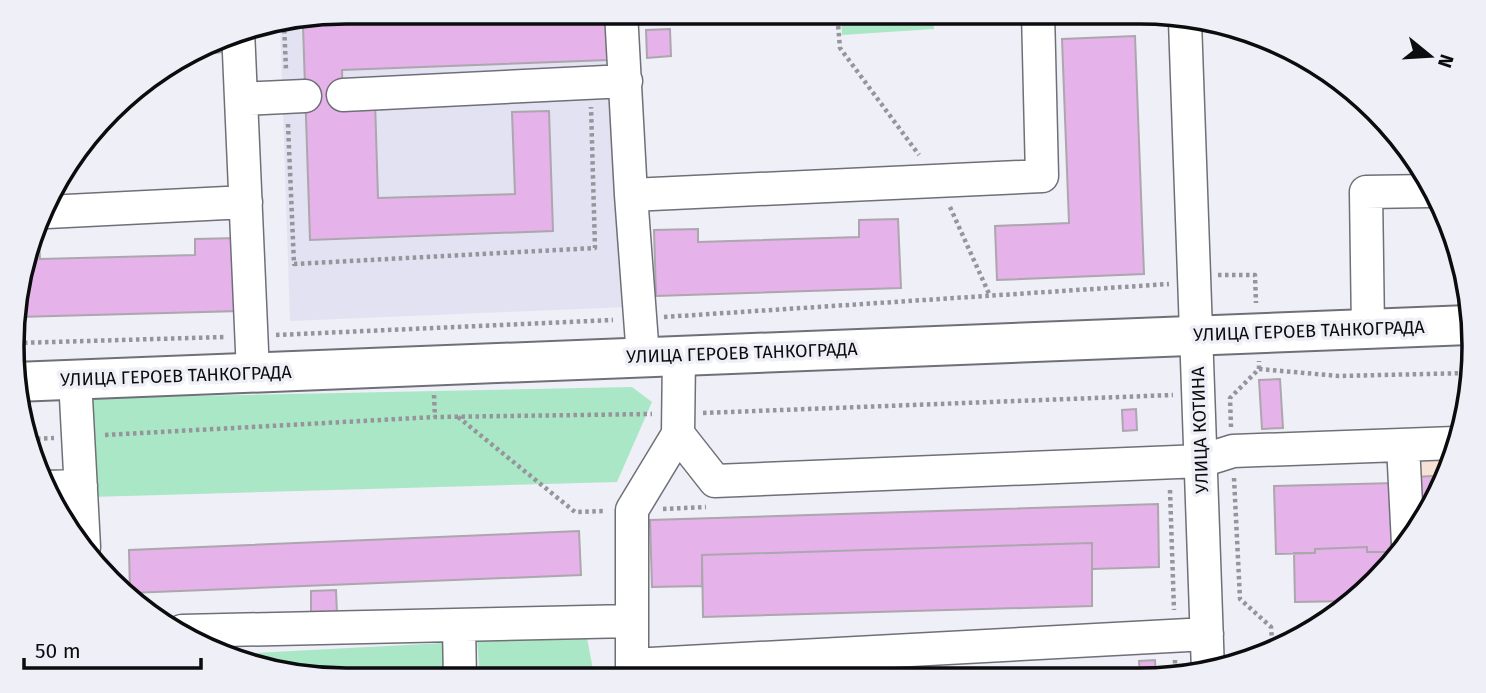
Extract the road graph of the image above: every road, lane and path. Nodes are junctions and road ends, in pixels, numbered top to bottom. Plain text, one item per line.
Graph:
1 (622, 24) edge
2 (1038, 24) edge
3 (1185, 28) edge
4 (285, 31) edge
5 (240, 43) edge
6 (626, 81) junction
7 (591, 83) junction
8 (342, 95) dead end
9 (296, 96) junction
10 (242, 99) junction
11 (1421, 191) edge
12 (631, 195) junction
13 (246, 202) junction
14 (54, 212) edge
15 (1194, 275) junction
16 (641, 318) junction
17 (1461, 325) edge
18 (430, 328) dead end
19 (1368, 329) junction
20 (1197, 335) junction
21 (1258, 351) junction
22 (661, 356) junction
23 (253, 373) junction
24 (1461, 373) edge
25 (75, 380) junction
26 (26, 382) edge
27 (1199, 394) junction
28 (1230, 398) junction
29 (457, 417) junction
30 (678, 424) junction
31 (79, 437) junction
32 (38, 439) edge
33 (1446, 443) edge
34 (1403, 445) junction
35 (1233, 451) junction
36 (1201, 461) junction
37 (81, 486) junction
38 (57, 487) edge
39 (1171, 490) dead end
40 (632, 510) junction
41 (1407, 525) edge
42 (84, 533) edge
43 (631, 621) junction
44 (459, 625) junction
45 (196, 631) edge
46 (1207, 634) junction
47 (1174, 635) junction
48 (1272, 640) edge
49 (1208, 661) edge
50 (1175, 667) edge
51 (460, 668) edge
52 (681, 668) edge
53 (740, 668) edge

1 - 6 street
2 - 12 street
3 - 15 street, УЛИЦА КОТИНА
4 - 9 path
5 - 10 street
6 - 7 street
6 - 12 street
7 - 8 street
7 - 9 path
9 - 10 street
10 - 13 street
11 - 19 street
12 - 16 street
13 - 14 street
13 - 23 street
15 - 16 path
15 - 20 street, УЛИЦА КОТИНА
15 - 21 path
16 - 18 path
16 - 22 street
17 - 19 main road, УЛИЦА ГЕРОЕВ ТАНКОГРАДА
19 - 21 main road, УЛИЦА ГЕРОЕВ ТАНКОГРАДА
20 - 21 main road, УЛИЦА ГЕРОЕВ ТАНКОГРАДА
20 - 22 main road, УЛИЦА ГЕРОЕВ ТАНКОГРАДА
20 - 27 street, УЛИЦА КОТИНА
21 - 24 path
21 - 28 path
22 - 23 main road, УЛИЦА ГЕРОЕВ ТАНКОГРАДА
22 - 30 street
23 - 25 main road, УЛИЦА ГЕРОЕВ ТАНКОГРАДА
25 - 26 main road, УЛИЦА ГЕРОЕВ ТАНКОГРАДА
25 - 31 street
27 - 28 path
27 - 30 path
27 - 36 street, УЛИЦА КОТИНА
28 - 35 path
29 - 30 path
29 - 31 path
29 - 40 path
30 - 36 street
30 - 40 street
31 - 32 path
31 - 37 street
33 - 34 street
34 - 35 street
34 - 41 street
35 - 36 street
35 - 48 path
36 - 46 street, УЛИЦА КОТИНА
37 - 38 street
37 - 42 street
39 - 47 path
40 - 43 street
43 - 44 street
43 - 52 street
44 - 45 street
44 - 51 street
46 - 47 street
46 - 49 street, УЛИЦА КОТИНА
47 - 50 path
47 - 53 street

